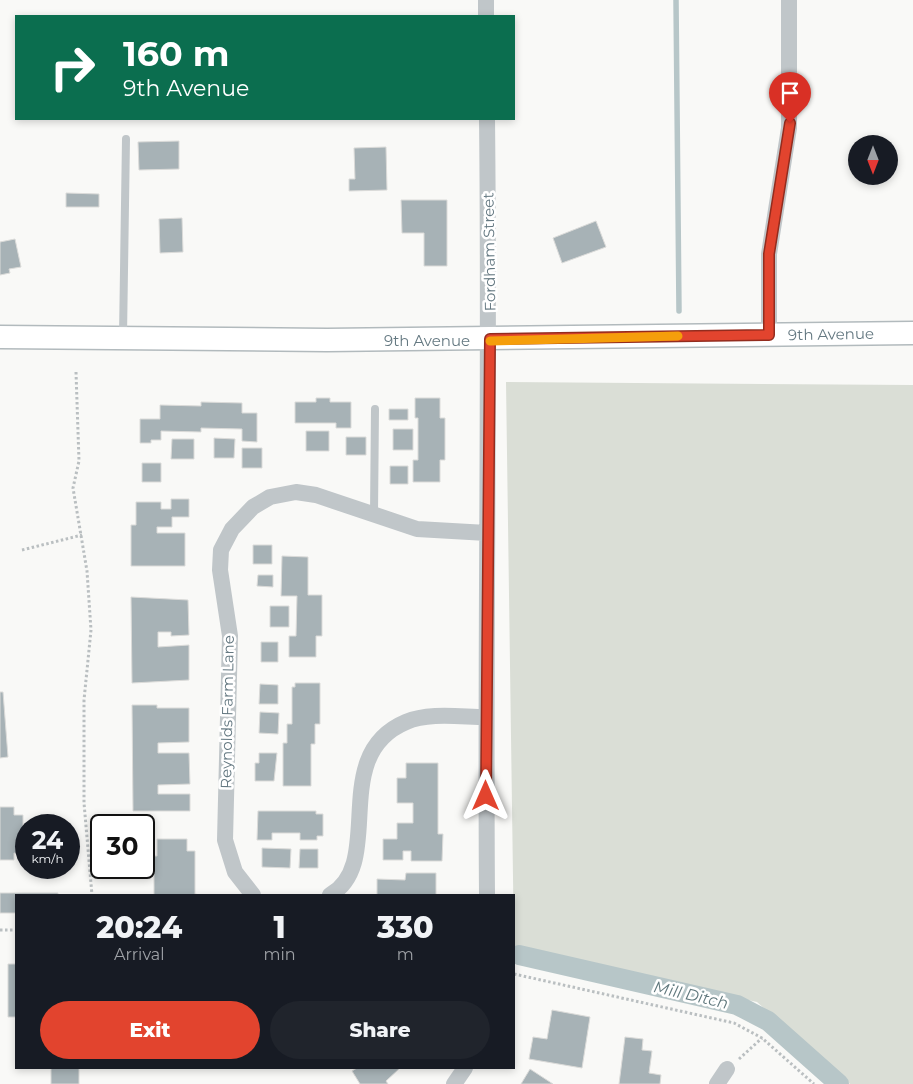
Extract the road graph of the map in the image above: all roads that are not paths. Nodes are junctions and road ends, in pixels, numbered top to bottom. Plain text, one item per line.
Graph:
1 (486, 0) edge
2 (789, 0) edge
3 (486, 15) edge
4 (488, 120) edge
5 (126, 139) dead end
6 (913, 333) edge
7 (769, 335) junction
8 (0, 337) edge
9 (123, 338) junction
10 (490, 339) junction
11 (375, 409) dead end
12 (374, 514) junction
13 (487, 532) junction
14 (486, 717) junction
15 (252, 894) edge
16 (331, 894) edge
17 (487, 894) edge
18 (464, 1069) edge
19 (727, 1069) road end
20 (454, 1084) edge
21 (717, 1084) edge

1 - 3 street
2 - 7 street
4 - 10 street, Fordham Street
5 - 9 lane
6 - 7 main road, 9th Avenue
7 - 10 main road, 9th Avenue
8 - 9 main road, 9th Avenue
9 - 10 main road, 9th Avenue
10 - 13 street, Fordham Street
11 - 12 lane
12 - 13 street, Reynolds Farm Lane
12 - 15 street, Reynolds Farm Lane
13 - 14 street, Fordham Street
14 - 16 street
14 - 17 street, Fordham Street
18 - 20 street
19 - 21 street

